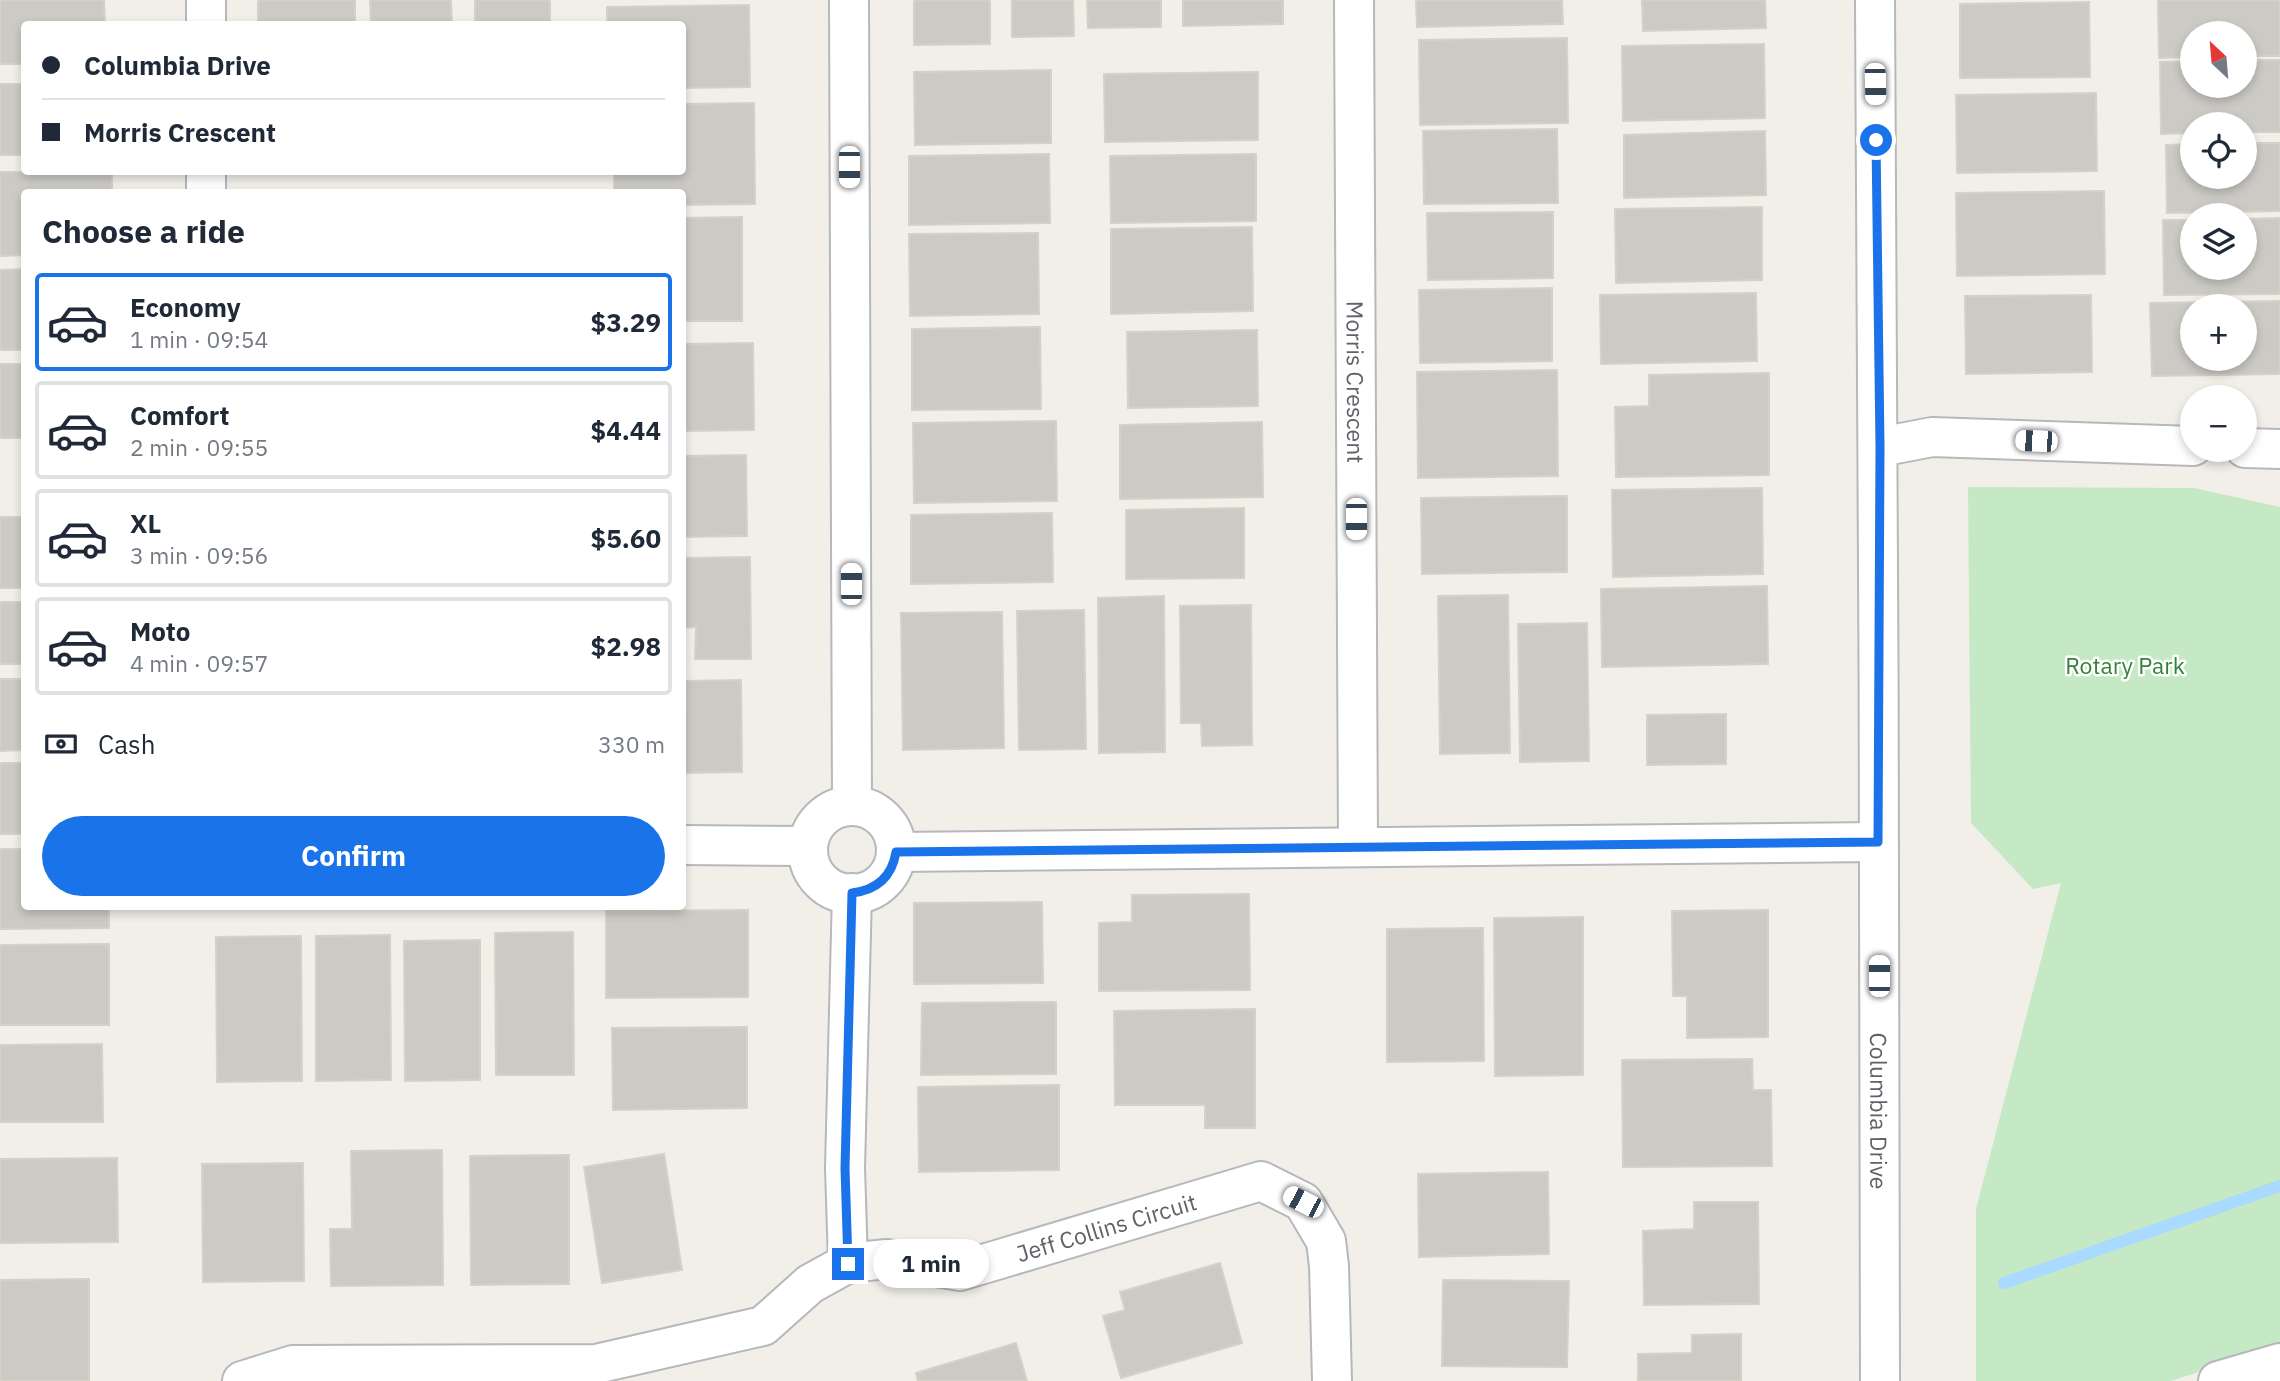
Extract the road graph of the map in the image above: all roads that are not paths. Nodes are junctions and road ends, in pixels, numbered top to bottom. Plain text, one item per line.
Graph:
1 (206, 0) edge
2 (849, 0) edge
3 (1354, 0) edge
4 (1875, 0) edge
5 (206, 21) edge
6 (2180, 446) edge
7 (1880, 447) junction
8 (2257, 448) edge
9 (2280, 449) edge
10 (852, 807) junction
11 (1878, 842) junction
12 (686, 845) edge
13 (808, 846) junction
14 (1358, 846) junction
15 (896, 852) junction
16 (852, 893) junction
17 (848, 1264) junction
18 (2280, 1363) edge
19 (242, 1381) edge
20 (1332, 1381) edge
21 (1880, 1381) edge
22 (2218, 1381) edge

1 - 5 street
2 - 10 street
3 - 14 street, Morris Crescent
4 - 7 street, Columbia Drive
6 - 7 street
7 - 11 street, Columbia Drive
8 - 9 street
10 - 13 street
10 - 15 street
11 - 14 street
11 - 21 street, Columbia Drive
12 - 13 street
13 - 16 street
14 - 15 street
15 - 16 street
16 - 17 street
17 - 19 street, Jeff Collins Circuit
17 - 20 street, Jeff Collins Circuit
18 - 22 street

